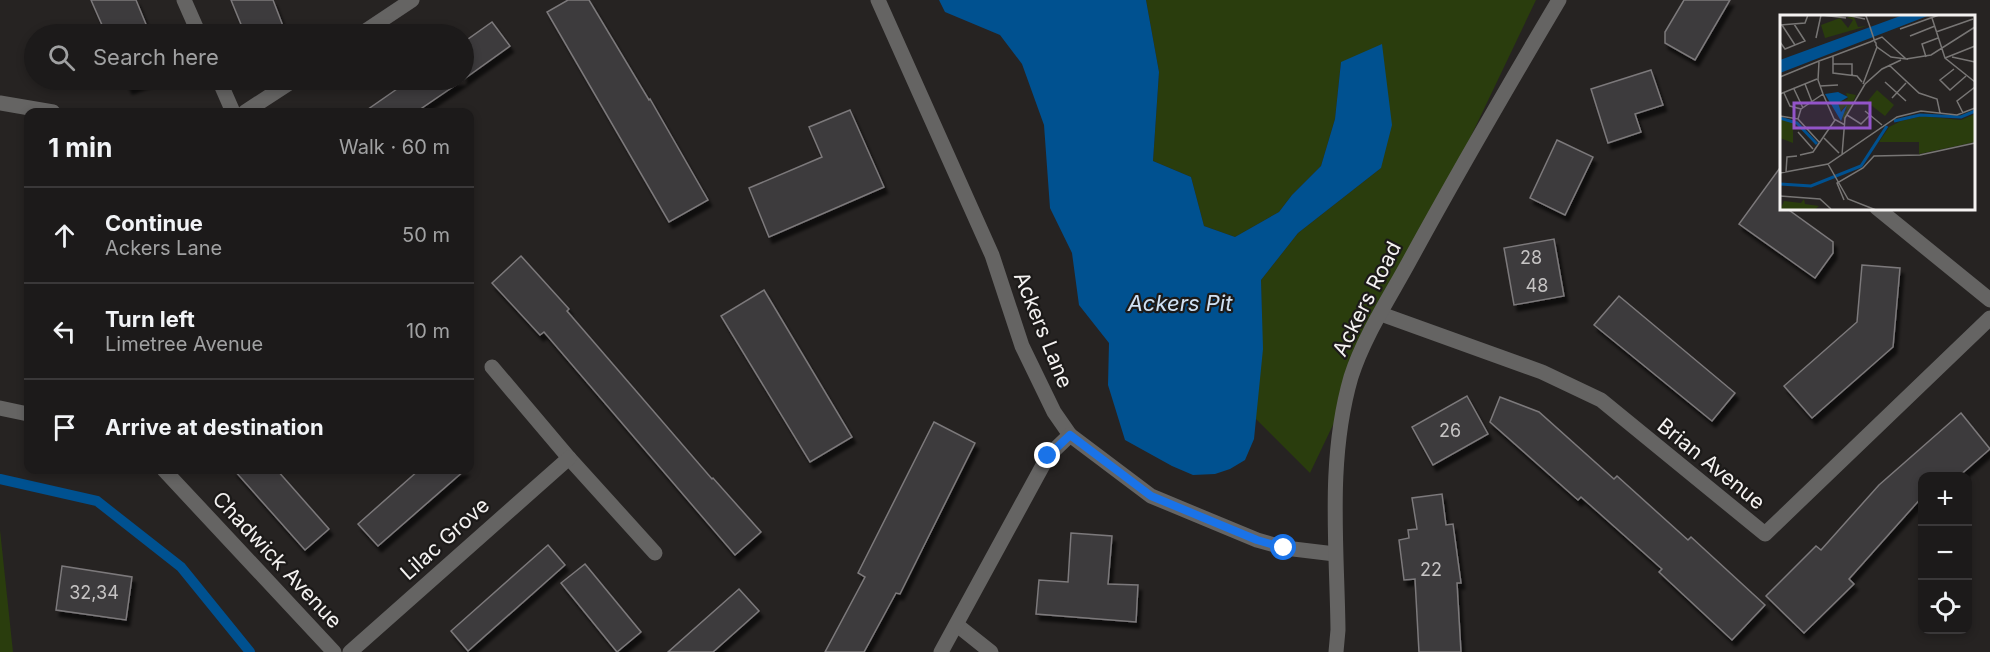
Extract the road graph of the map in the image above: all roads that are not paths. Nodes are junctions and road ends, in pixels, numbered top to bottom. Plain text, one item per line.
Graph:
1 (184, 0) edge
2 (412, 0) edge
3 (878, 0) edge
4 (1559, 0) edge
5 (195, 24) edge
6 (376, 24) edge
7 (223, 90) edge
8 (279, 90) edge
9 (0, 103) edge
10 (29, 108) edge
11 (231, 108) edge
12 (251, 108) edge
13 (1879, 210) edge
14 (1990, 300) edge
15 (1381, 314) junction
16 (1990, 318) edge
17 (492, 367) dead end
18 (0, 408) edge
19 (24, 413) edge
20 (1070, 435) junction
21 (569, 458) junction
22 (168, 474) edge
23 (655, 553) dead end
24 (1335, 554) junction
25 (957, 625) junction
26 (334, 652) edge
27 (350, 652) edge
28 (941, 652) edge
29 (991, 652) edge
30 (1336, 652) edge

1 - 5 street
2 - 6 street
3 - 20 street, Ackers Lane
4 - 15 street, Ackers Road
7 - 11 street
8 - 12 street
9 - 10 street
13 - 14 street
15 - 16 street, Brian Avenue
15 - 24 street, Ackers Road
17 - 21 street
18 - 19 street
20 - 24 street, Ackers Lane
20 - 25 street
21 - 23 street
21 - 27 street, Lilac Grove
22 - 26 street, Chadwick Avenue
24 - 30 street, Ackers Road
25 - 28 street
25 - 29 street

